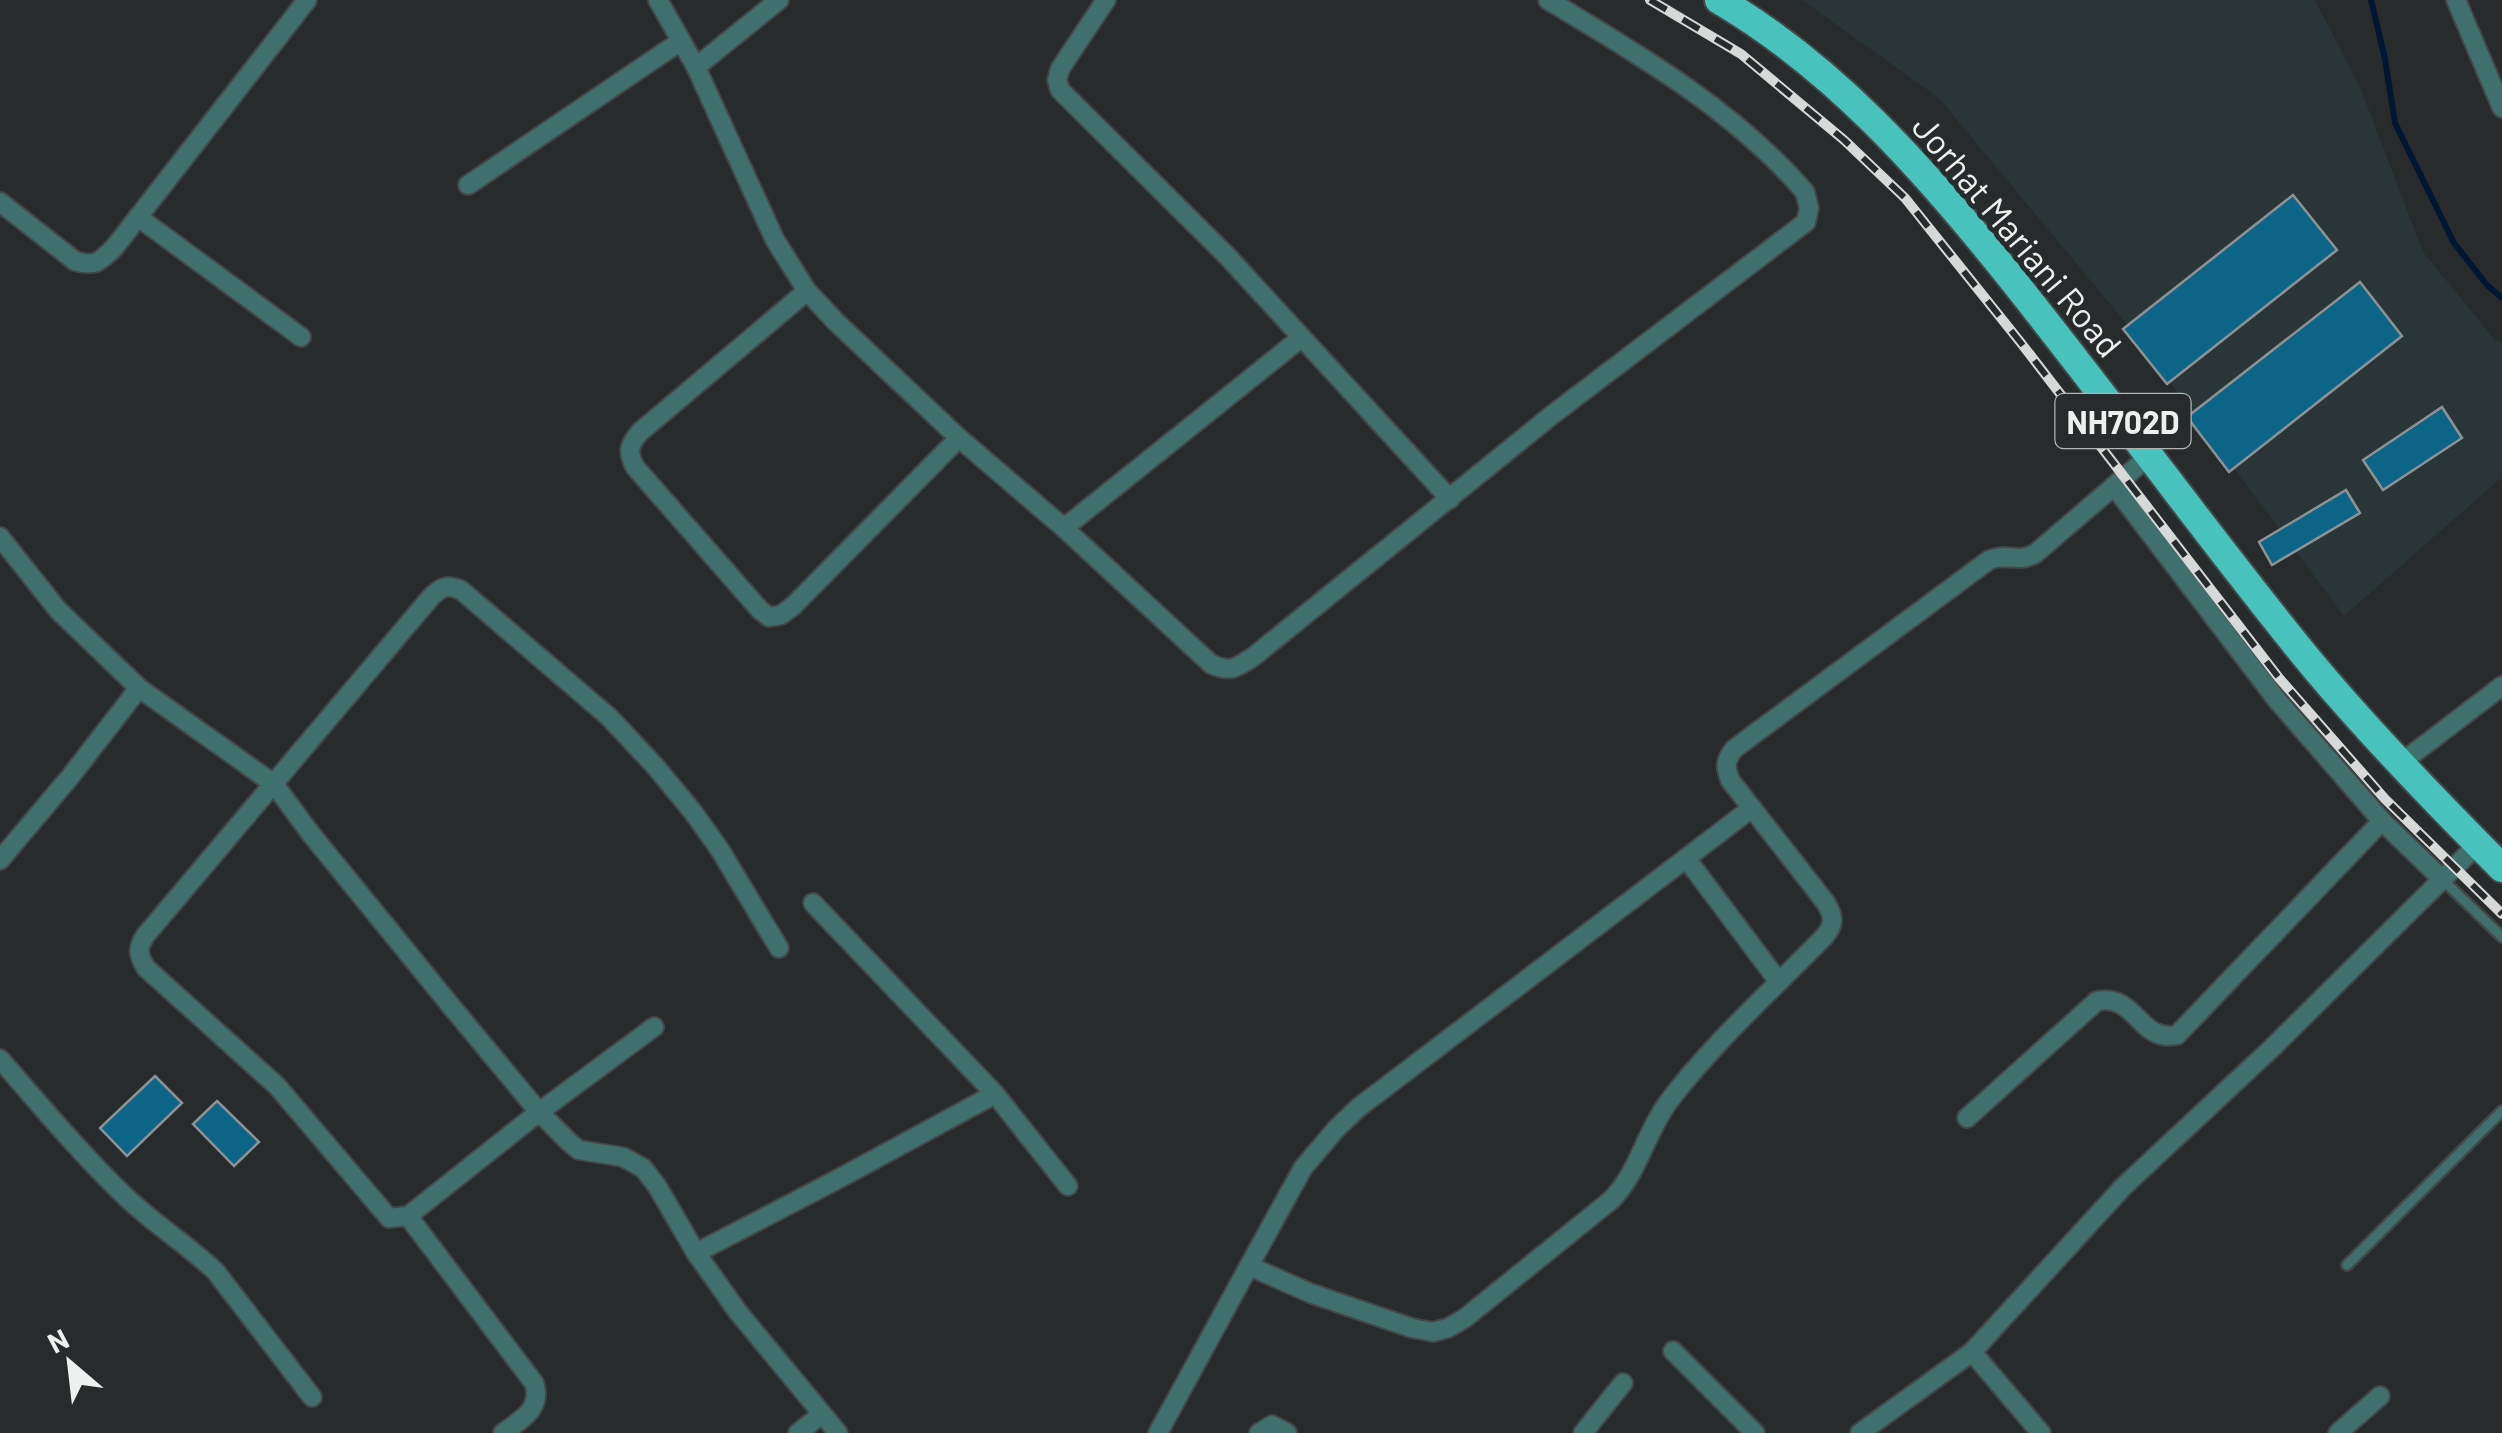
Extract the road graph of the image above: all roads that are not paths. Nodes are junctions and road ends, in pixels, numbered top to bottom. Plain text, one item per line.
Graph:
1 (307, 0) edge
2 (658, 0) edge
3 (779, 0) edge
4 (1106, 0) edge
5 (1548, 0) edge
6 (1719, 0) edge
7 (2456, 0) edge
8 (681, 41) junction
9 (696, 67) junction
10 (2502, 108) edge
11 (468, 185) dead end
12 (0, 202) edge
13 (138, 217) junction
14 (808, 291) junction
15 (301, 338) dead end
16 (1301, 338) junction
17 (959, 438) junction
18 (2149, 456) junction
19 (2114, 486) junction
20 (1450, 500) junction
21 (1064, 528) junction
22 (0, 537) edge
23 (7, 560) edge
24 (2502, 686) edge
25 (139, 688) junction
26 (2401, 763) junction
27 (274, 784) junction
28 (1752, 808) junction
29 (2382, 821) junction
30 (2478, 844) junction
31 (1686, 858) junction
32 (0, 860) edge
33 (2502, 868) edge
34 (2443, 880) junction
35 (812, 903) dead end
36 (2502, 937) edge
37 (780, 948) dead end
38 (1779, 982) junction
39 (654, 1027) dead end
40 (0, 1059) edge
41 (995, 1094) junction
42 (2502, 1110) edge
43 (539, 1112) junction
44 (1968, 1118) dead end
45 (1068, 1186) dead end
46 (408, 1216) junction
47 (696, 1252) junction
48 (2347, 1265) dead end
49 (1250, 1266) junction
50 (1672, 1351) dead end
51 (1972, 1352) junction
52 (1624, 1383) dead end
53 (2380, 1396) dead end
54 (312, 1397) dead end
55 (822, 1414) junction
56 (503, 1433) edge
57 (798, 1433) edge
58 (838, 1433) edge
59 (1158, 1433) edge
60 (1259, 1433) edge
61 (1287, 1433) edge
62 (1583, 1433) edge
63 (1755, 1433) edge
64 (1860, 1433) edge
65 (2042, 1433) edge
66 (2338, 1433) edge

1 - 13 street
2 - 8 street
3 - 9 street
4 - 16 street
5 - 20 street
6 - 18 highway, Jorhat Mariani Road / NH702D
7 - 10 street
8 - 9 street
8 - 11 street
9 - 14 street
12 - 13 street
13 - 15 street
14 - 17 street
14 - 17 street
16 - 20 street
16 - 21 street
17 - 21 street
18 - 19 street
18 - 26 highway, Jorhat Mariani Road / NH702D
19 - 28 street
19 - 29 street
20 - 21 street
22 - 23 street
23 - 25 street
24 - 26 street
25 - 27 street
25 - 32 street
26 - 30 highway, Jorhat Mariani Road / NH702D
27 - 37 street
27 - 43 street
27 - 46 street
28 - 31 street
28 - 38 street
29 - 34 street
29 - 44 street
30 - 33 highway, Jorhat Mariani Road / NH702D
30 - 34 street
31 - 38 street
31 - 49 street
34 - 36 lane
34 - 51 street
35 - 41 street
38 - 49 street
39 - 43 street
40 - 54 street
41 - 45 street
41 - 47 street
42 - 48 lane
43 - 46 street
43 - 47 street
46 - 56 street
47 - 55 street
49 - 59 street
50 - 63 street
51 - 64 street
51 - 65 street
52 - 62 street
53 - 66 street
55 - 57 street
55 - 58 street
60 - 61 street

